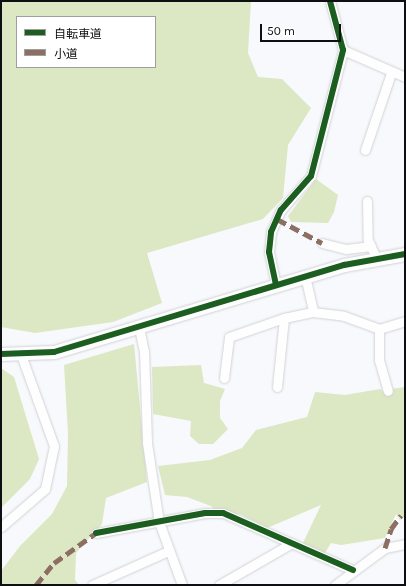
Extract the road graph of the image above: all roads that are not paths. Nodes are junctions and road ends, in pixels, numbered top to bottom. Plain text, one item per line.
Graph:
1 (330, 1) edge
2 (343, 50) junction
3 (391, 73) junction
4 (405, 77) edge
5 (365, 150) dead end
6 (367, 201) dead end
7 (322, 243) dead end
8 (374, 252) junction
9 (405, 254) edge
10 (305, 276) junction
11 (276, 285) junction
12 (313, 312) junction
13 (284, 318) junction
14 (405, 321) edge
15 (139, 328) junction
16 (379, 329) junction
17 (1, 354) edge
18 (21, 355) junction
19 (224, 378) dead end
20 (277, 387) dead end
21 (388, 391) dead end
22 (159, 522) junction
23 (1, 527) edge
24 (96, 533) dead end
25 (292, 544) junction
26 (404, 546) edge
27 (168, 551) junction
28 (354, 570) junction
29 (338, 584) edge
30 (92, 585) edge
31 (182, 585) edge
32 (219, 585) edge

1 - 2 street
2 - 3 street
2 - 11 street
3 - 4 street
3 - 5 street
6 - 8 street
7 - 8 street
8 - 9 street
8 - 10 street
10 - 11 street
10 - 12 street
11 - 15 street
12 - 13 street
12 - 16 street
13 - 19 street
13 - 20 street
14 - 16 street
15 - 18 street
15 - 22 street
16 - 21 street
17 - 18 street
18 - 23 street
22 - 24 street
22 - 25 street
22 - 27 street
25 - 28 street
25 - 32 street
26 - 28 street
27 - 30 street
27 - 31 street
28 - 29 street

